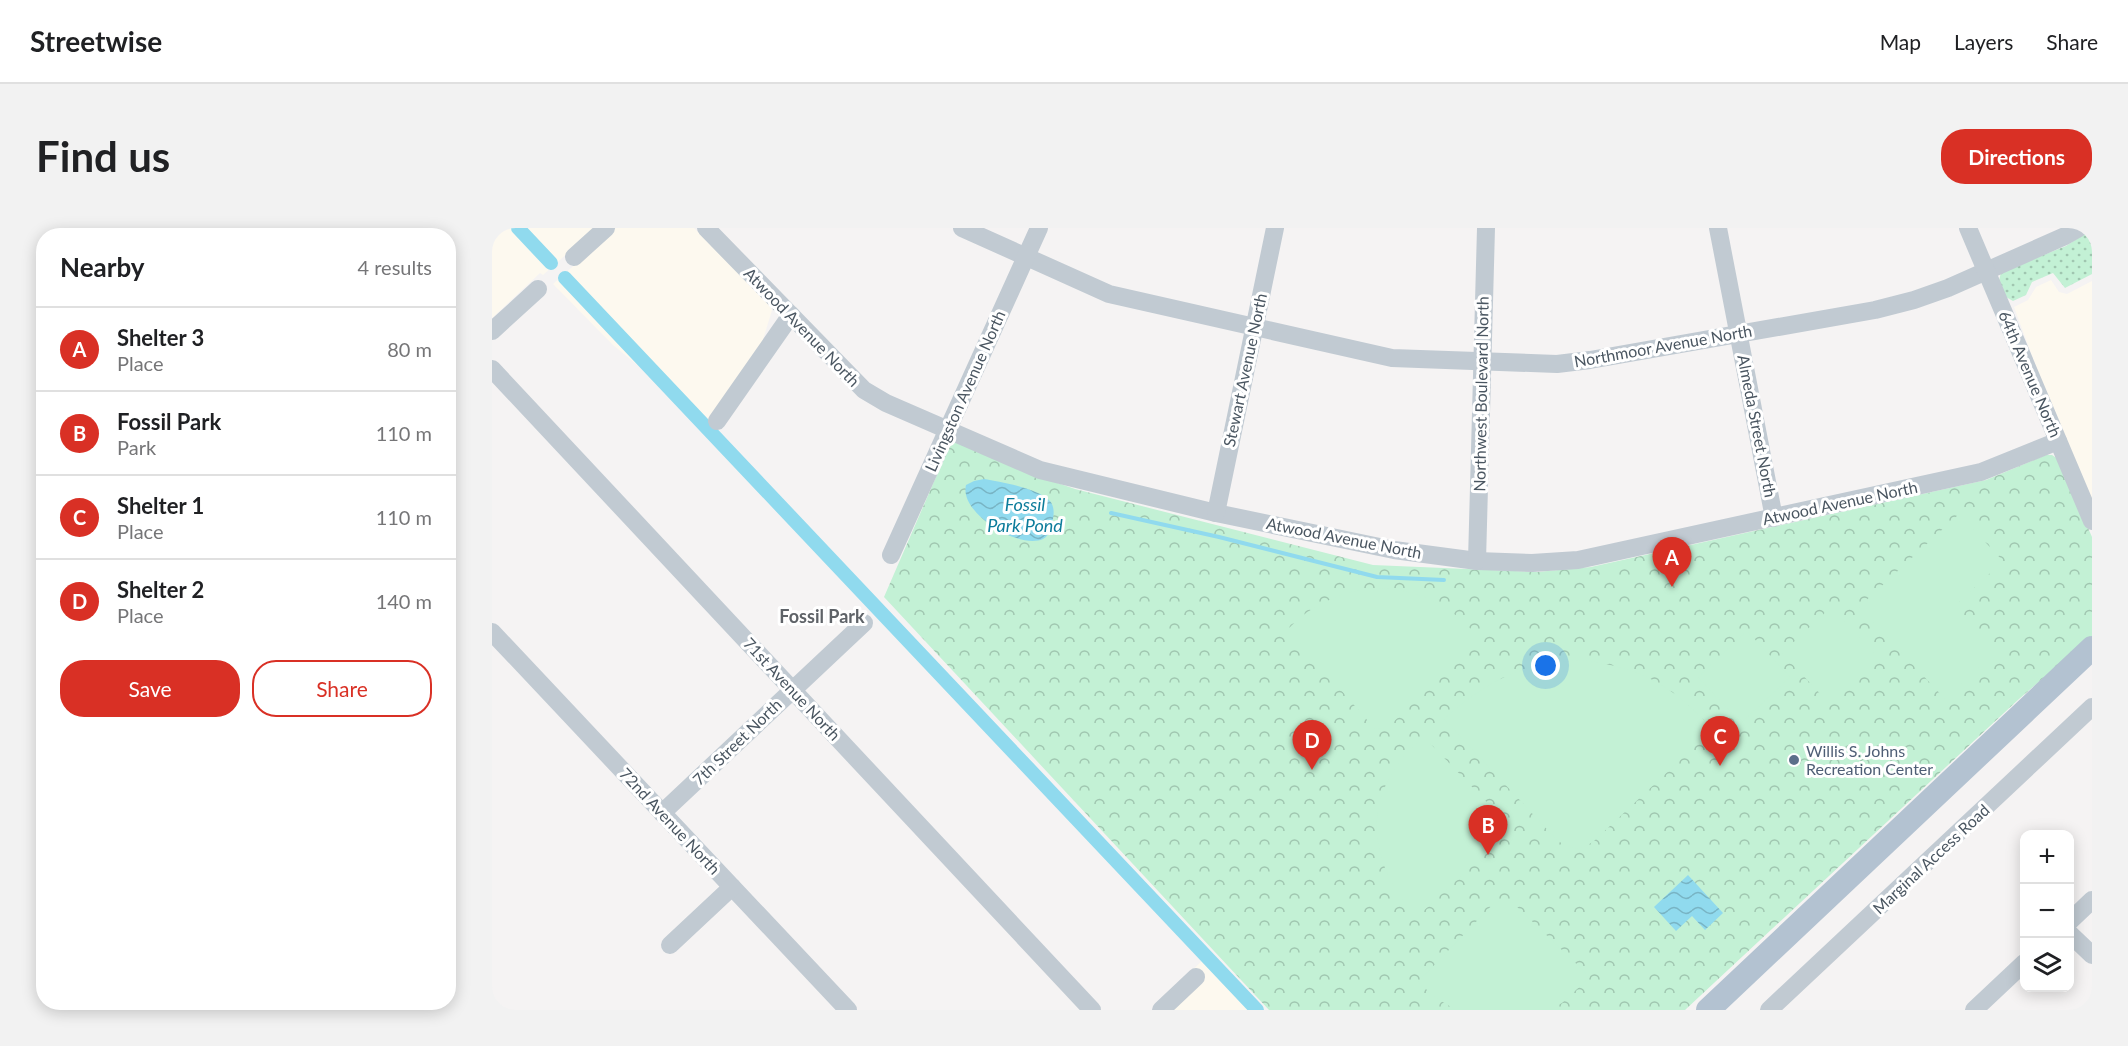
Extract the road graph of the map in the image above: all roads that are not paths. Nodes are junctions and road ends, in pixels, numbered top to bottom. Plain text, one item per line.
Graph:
1 (606, 228) edge
2 (706, 228) edge
3 (962, 228) edge
4 (1039, 228) edge
5 (1275, 228) edge
6 (1486, 228) edge
7 (1718, 228) edge
8 (1968, 228) edge
9 (2079, 228) edge
10 (574, 257) dead end
11 (1026, 258) junction
12 (1987, 270) junction
13 (538, 289) dead end
14 (790, 315) junction
15 (1254, 327) junction
16 (492, 331) edge
17 (1739, 333) junction
18 (1481, 360) junction
19 (492, 369) edge
20 (717, 421) dead end
21 (947, 430) junction
22 (2058, 441) junction
23 (1216, 513) junction
24 (1774, 518) junction
25 (2092, 521) edge
26 (891, 555) dead end
27 (1477, 561) junction
28 (864, 623) dead end
29 (492, 632) edge
30 (2092, 648) edge
31 (792, 689) junction
32 (2092, 707) edge
33 (662, 813) junction
34 (732, 887) junction
35 (2092, 900) edge
36 (2074, 917) edge
37 (2074, 938) edge
38 (670, 945) dead end
39 (2092, 955) edge
40 (2020, 968) edge
41 (1196, 977) dead end
42 (848, 1010) edge
43 (1092, 1010) edge
44 (1161, 1010) edge
45 (1708, 1010) edge
46 (1769, 1010) edge
47 (1974, 1010) edge

1 - 10 street
2 - 14 street, Atwood Avenue North
3 - 11 street, Northmoor Avenue North
4 - 11 street, Livingston Avenue North
5 - 15 street, Stewart Avenue North
6 - 18 street, Northwest Boulevard North
7 - 17 street, Almeda Street North
8 - 12 street, 64th Avenue North
9 - 12 street, Northmoor Avenue North
11 - 15 street, Northmoor Avenue North
11 - 21 street, Livingston Avenue North
12 - 17 street, Northmoor Avenue North
12 - 22 street, 64th Avenue North
13 - 16 street
14 - 20 street
14 - 21 street, Atwood Avenue North
15 - 18 street, Northmoor Avenue North
15 - 23 street, Stewart Avenue North
17 - 18 street, Northmoor Avenue North
17 - 24 street, Almeda Street North
18 - 27 street, Northwest Boulevard North
19 - 31 street, 71st Avenue North
21 - 23 street, Atwood Avenue North
21 - 26 street, Livingston Avenue North
22 - 24 street, Atwood Avenue North
22 - 25 street, 64th Avenue North
23 - 27 street, Atwood Avenue North
24 - 27 street, Atwood Avenue North
28 - 31 street, 7th Street North
29 - 33 street, 72nd Avenue North
30 - 45 main road
31 - 33 street, 7th Street North
31 - 43 street, 71st Avenue North
32 - 46 street, Marginal Access Road
33 - 34 street, 72nd Avenue North
34 - 38 street
34 - 42 street, 72nd Avenue North
35 - 36 street
37 - 39 street
40 - 47 street
41 - 44 street

